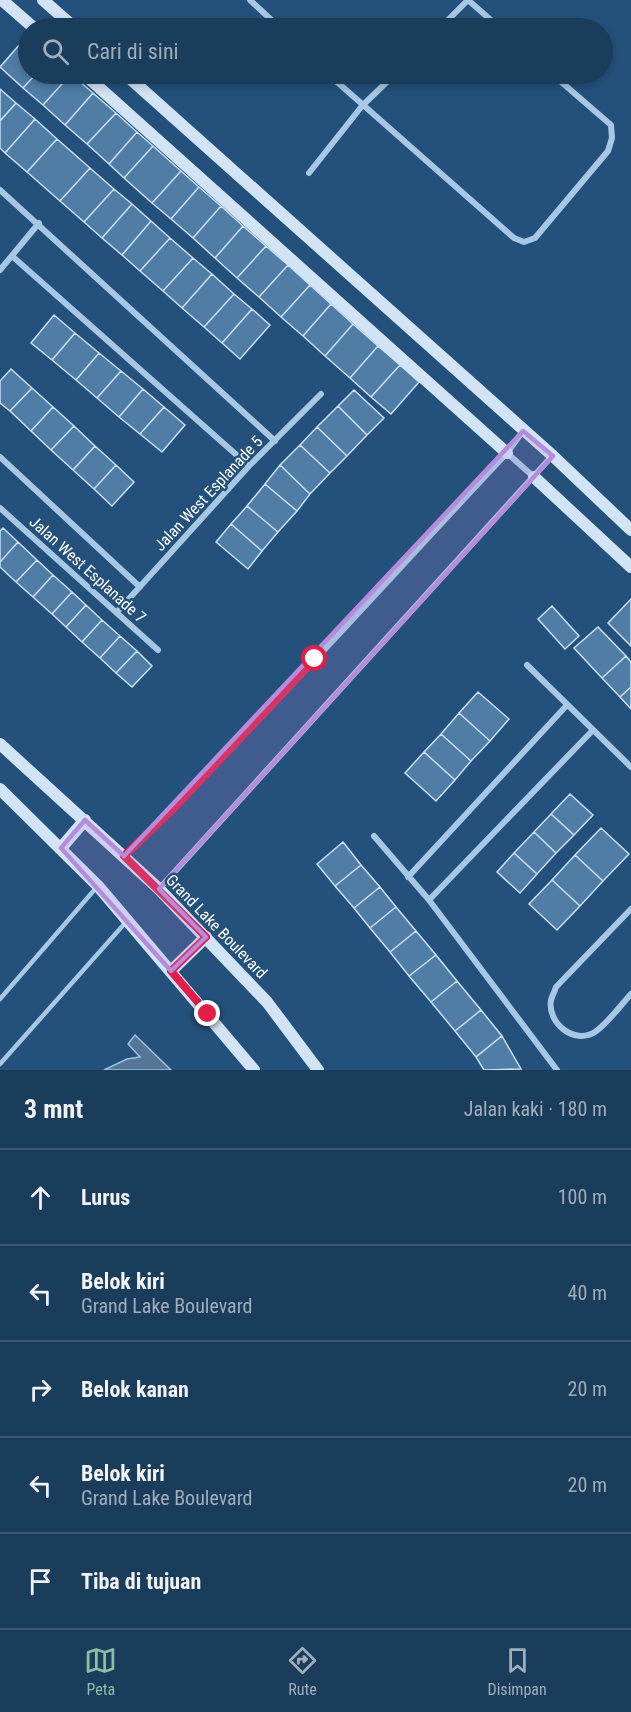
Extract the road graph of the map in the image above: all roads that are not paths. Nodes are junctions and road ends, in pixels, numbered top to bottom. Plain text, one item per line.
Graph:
1 (2, 0) edge
2 (43, 0) edge
3 (250, 0) edge
4 (468, 0) edge
5 (23, 18) edge
6 (64, 18) edge
7 (269, 18) edge
8 (450, 18) edge
9 (489, 18) edge
10 (95, 84) edge
11 (136, 84) edge
12 (339, 84) edge
13 (385, 84) edge
14 (564, 84) edge
15 (362, 106) junction
16 (309, 173) dead end
17 (0, 190) edge
18 (39, 223) junction
19 (12, 256) junction
20 (0, 270) edge
21 (321, 394) dead end
22 (523, 430) junction
23 (275, 441) junction
24 (507, 453) junction
25 (553, 456) junction
26 (0, 457) edge
27 (249, 466) junction
28 (534, 477) junction
29 (0, 508) edge
30 (631, 530) edge
31 (631, 567) edge
32 (140, 587) junction
33 (117, 612) junction
34 (158, 650) dead end
35 (527, 665) dead end
36 (567, 705) junction
37 (593, 730) junction
38 (0, 744) edge
39 (631, 767) edge
40 (0, 789) edge
41 (85, 820) junction
42 (374, 836) dead end
43 (62, 848) junction
44 (124, 856) junction
45 (408, 877) junction
46 (98, 885) junction
47 (159, 889) junction
48 (429, 900) junction
49 (631, 909) edge
50 (128, 920) junction
51 (206, 937) junction
52 (171, 971) junction
53 (631, 994) edge
54 (0, 999) edge
55 (0, 1064) edge
56 (254, 1070) edge
57 (318, 1070) edge
58 (557, 1070) edge

1 - 5 street
2 - 6 street
3 - 7 street
4 - 8 street
4 - 9 street
10 - 24 street
11 - 22 street
12 - 15 street
13 - 15 street
14 - 15 street
15 - 16 street
17 - 18 street
18 - 19 street
18 - 23 street
19 - 20 street
19 - 27 street
21 - 23 street, Jalan West Esplanade 5
22 - 24 street
22 - 25 street
23 - 27 street, Jalan West Esplanade 5
24 - 28 street
24 - 44 street
25 - 28 street
25 - 30 street
26 - 32 street
27 - 32 street, Jalan West Esplanade 5
28 - 31 street
28 - 47 street
29 - 33 street, Jalan West Esplanade 7
32 - 33 street, Jalan West Esplanade 5
33 - 34 street, Jalan West Esplanade 7
35 - 36 street
36 - 37 street
36 - 45 street
37 - 39 street
37 - 48 street
38 - 41 street, Grand Lake Boulevard
40 - 43 street
41 - 43 street
41 - 44 street, Grand Lake Boulevard
42 - 45 street
43 - 46 street
44 - 47 street, Grand Lake Boulevard
45 - 48 street
46 - 50 street
46 - 54 lane
47 - 51 street, Grand Lake Boulevard
48 - 58 street
49 - 53 street
50 - 52 street
50 - 55 lane
51 - 52 street
51 - 57 street, Grand Lake Boulevard
52 - 56 street

